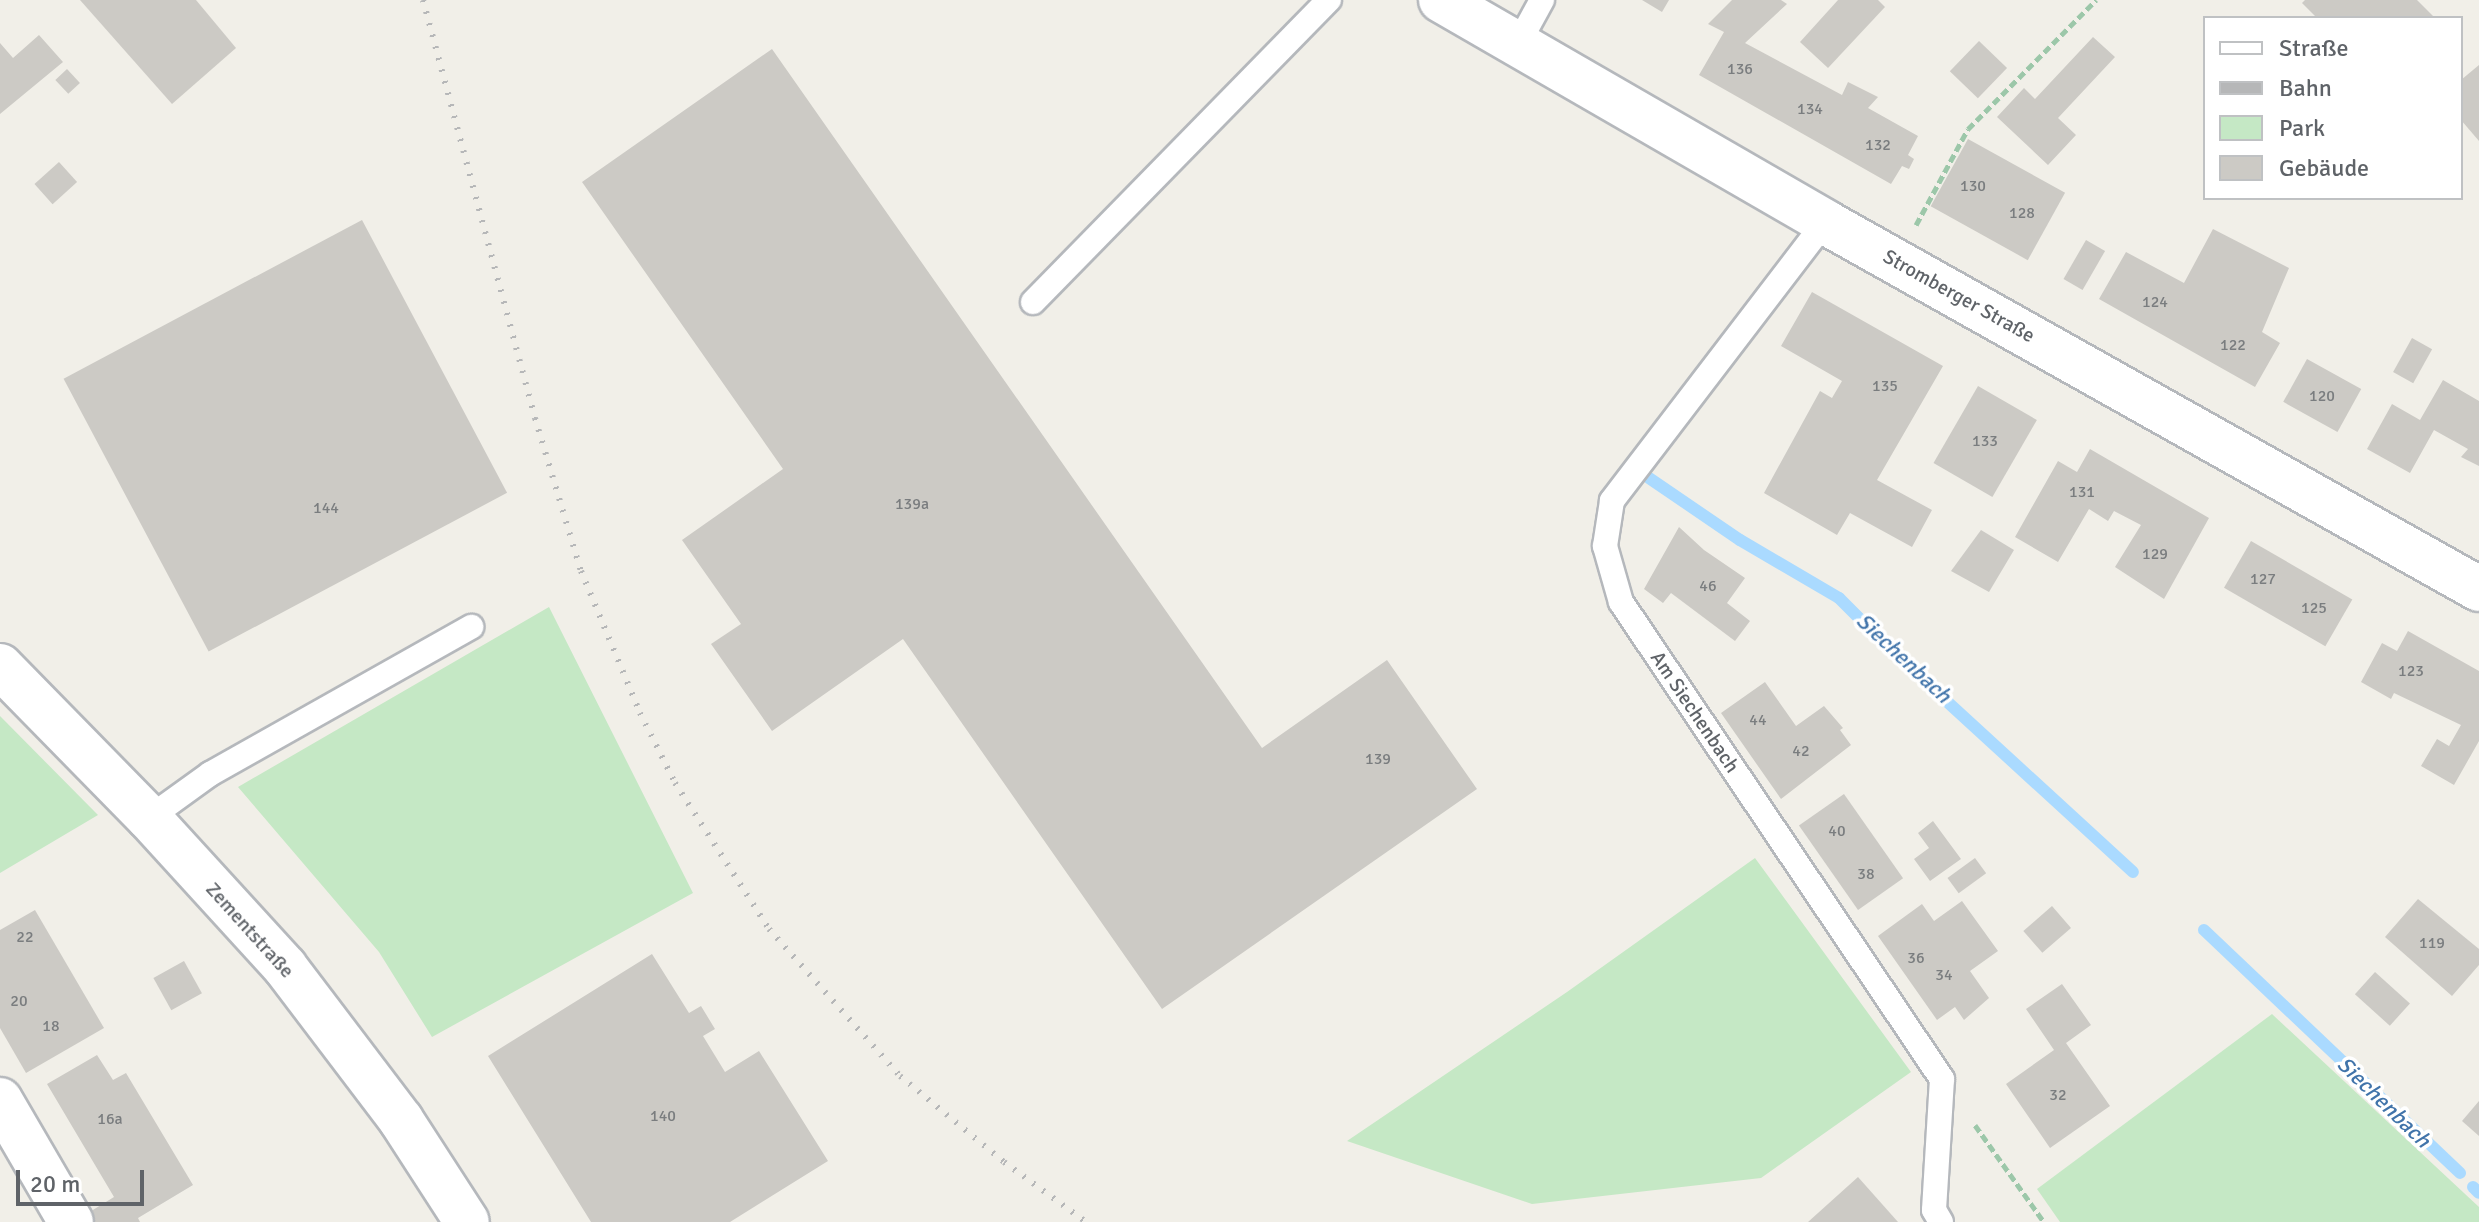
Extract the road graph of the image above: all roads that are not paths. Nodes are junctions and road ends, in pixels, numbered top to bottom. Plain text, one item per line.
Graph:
1 (1329, 0) edge
2 (1441, 0) edge
3 (1542, 0) edge
4 (1518, 44) junction
5 (1825, 222) junction
6 (1033, 302) dead end
7 (2479, 589) edge
8 (471, 627) dead end
9 (0, 666) edge
10 (149, 818) junction
11 (0, 1100) edge
12 (71, 1222) edge
13 (467, 1222) edge
14 (1941, 1222) edge

1 - 6 lane
2 - 4 main road, Stromberger Straße
3 - 4 lane
4 - 5 main road, Stromberger Straße
5 - 7 main road, Stromberger Straße
5 - 14 lane, Am Siechenbach
8 - 10 lane
9 - 10 main road, Zementstraße
10 - 13 main road, Zementstraße
11 - 12 main road

